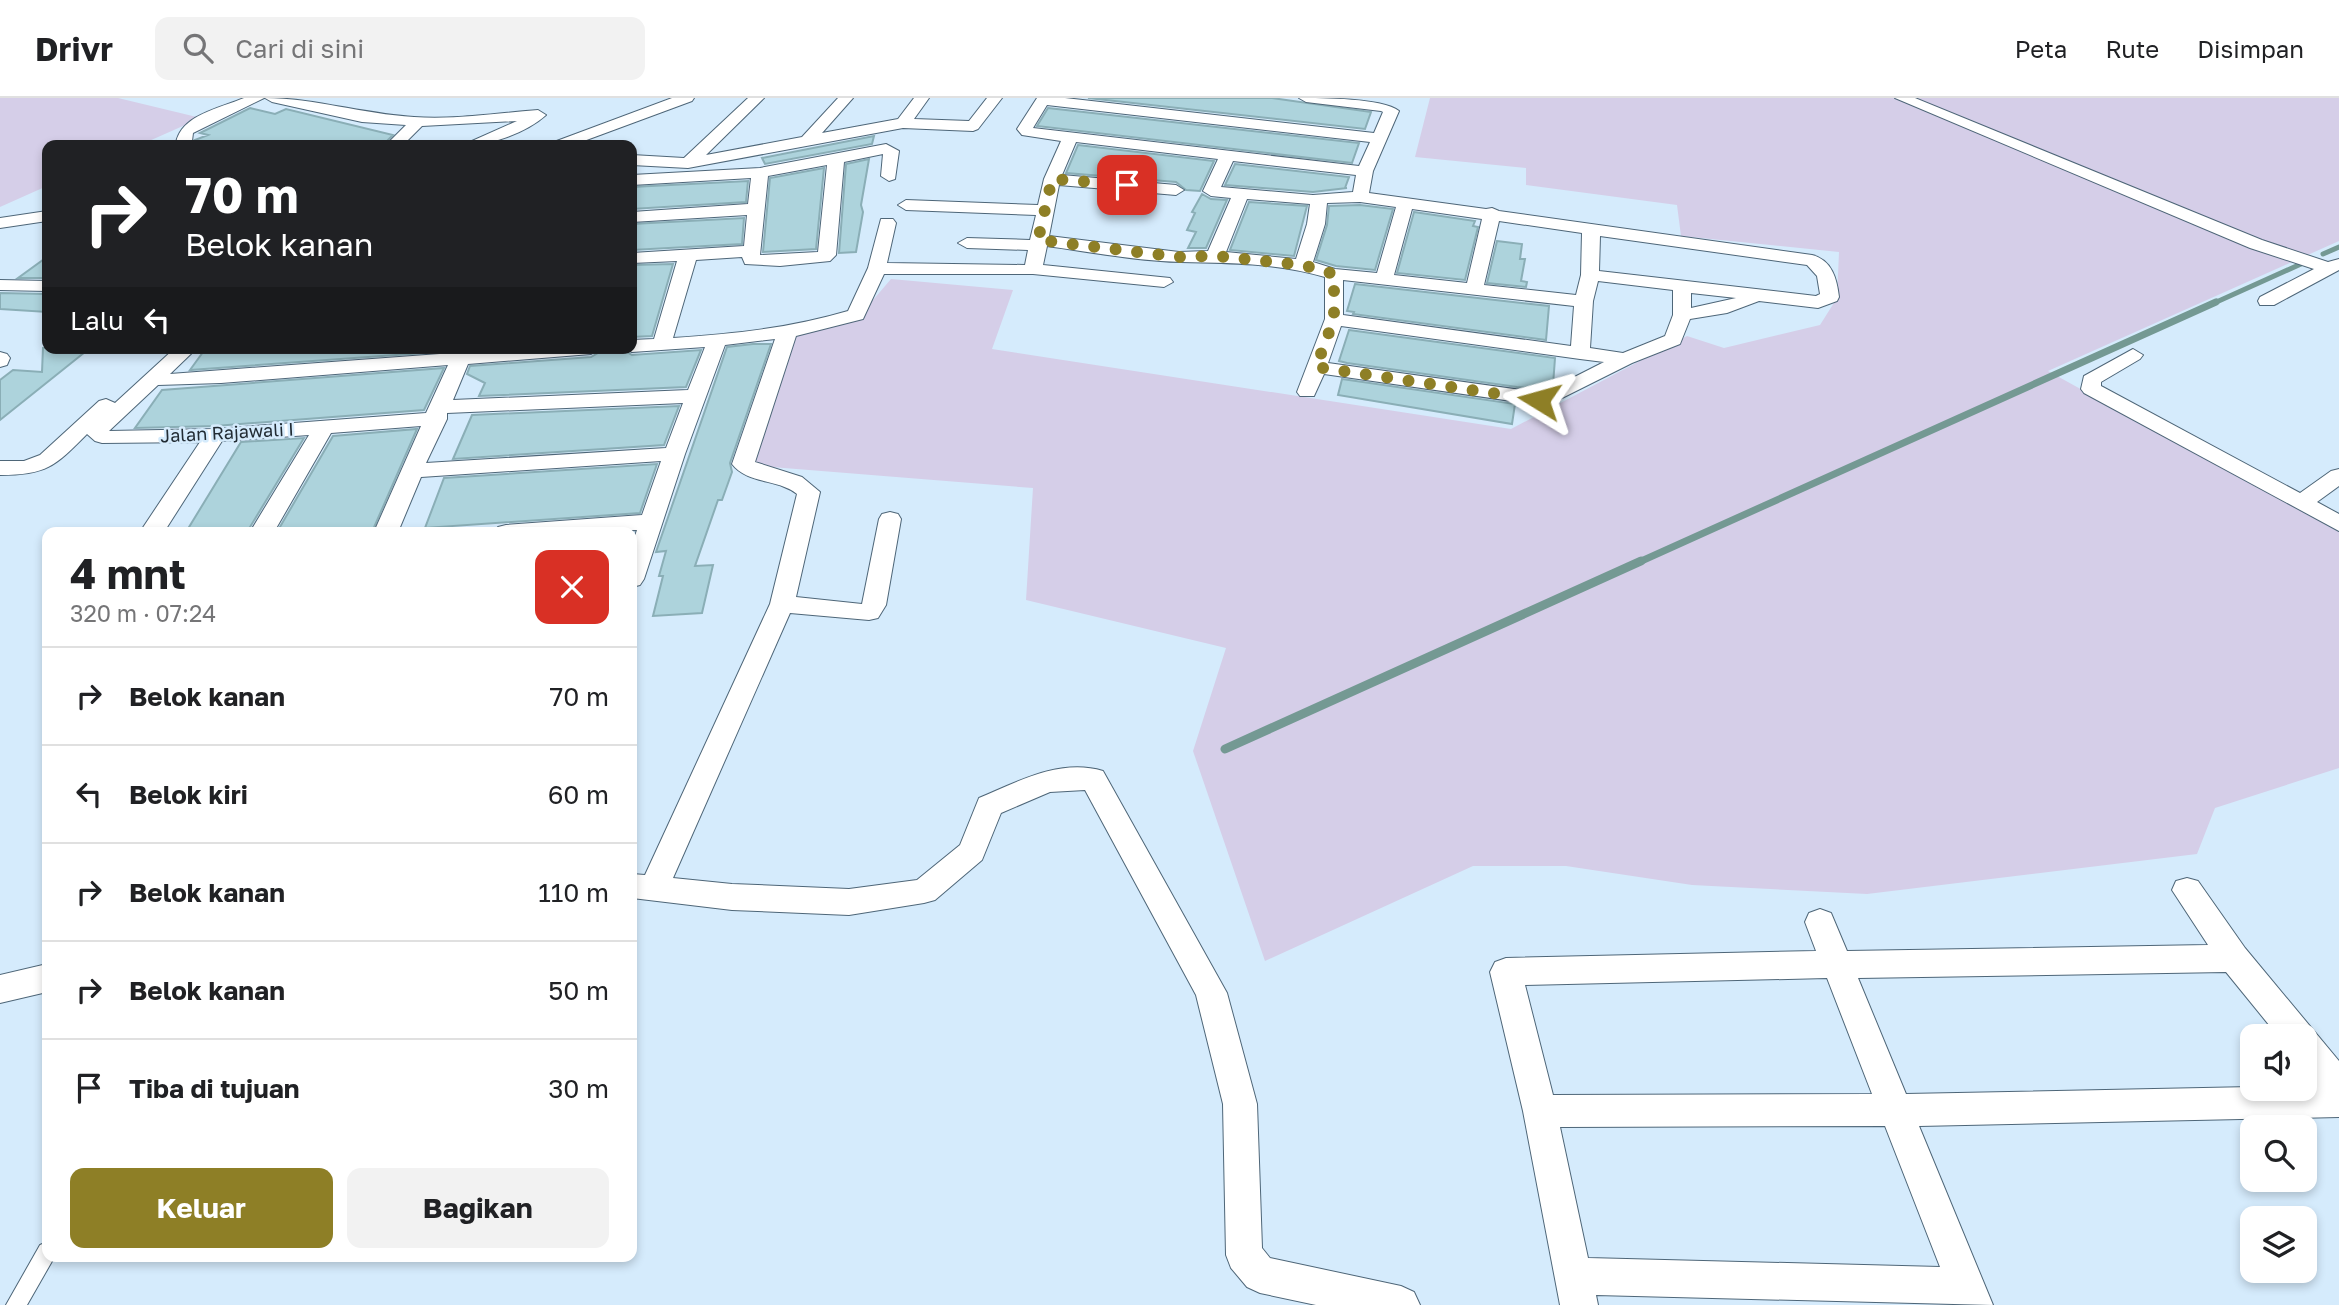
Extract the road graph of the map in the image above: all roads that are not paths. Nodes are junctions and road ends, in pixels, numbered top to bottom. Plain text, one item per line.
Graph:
1 (257, 98) edge
2 (272, 98) edge
3 (379, 98) edge
4 (687, 98) edge
5 (757, 98) edge
6 (846, 98) edge
7 (922, 98) edge
8 (995, 98) edge
9 (1306, 98) edge
10 (1902, 98) edge
11 (1929, 98) edge
12 (1044, 99) edge
13 (362, 117) junction
14 (418, 122) junction
15 (903, 123) junction
16 (1070, 137) junction
17 (1379, 138) junction
18 (184, 140) edge
19 (399, 140) edge
20 (485, 140) edge
21 (573, 140) edge
22 (807, 141) junction
23 (1228, 154) junction
24 (836, 158) junction
25 (637, 160) edge
26 (688, 163) junction
27 (1365, 171) junction
28 (760, 173) junction
29 (888, 176) dead end
30 (1052, 179) junction
31 (637, 180) edge
32 (1176, 190) dead end
33 (1241, 193) junction
34 (1360, 197) junction
35 (1319, 200) junction
36 (1405, 203) junction
37 (906, 205) dead end
38 (755, 209) junction
39 (1044, 210) junction
40 (1492, 214) junction
41 (42, 217) edge
42 (637, 217) edge
43 (0, 223) edge
44 (887, 223) dead end
45 (1591, 228) junction
46 (967, 243) dead end
47 (1037, 243) junction
48 (751, 251) junction
49 (688, 255) junction
50 (1215, 256) junction
51 (1179, 257) junction
52 (637, 258) edge
53 (1303, 265) junction
54 (877, 268) junction
55 (1033, 269) junction
56 (2334, 270) edge
57 (1334, 274) junction
58 (1590, 275) junction
59 (1384, 280) junction
60 (0, 285) edge
61 (42, 286) edge
62 (1682, 286) junction
63 (1474, 290) junction
64 (1763, 295) junction
65 (1584, 301) junction
66 (2267, 301) dead end
67 (1682, 314) junction
68 (1334, 319) junction
69 (788, 330) junction
70 (718, 338) junction
71 (662, 344) junction
72 (637, 346) edge
73 (1580, 353) junction
74 (160, 354) edge
75 (180, 354) edge
76 (444, 354) edge
77 (462, 354) edge
78 (2133, 355) dead end
79 (1625, 359) junction
80 (1316, 367) junction
81 (153, 378) junction
82 (1307, 392) dead end
83 (697, 396) junction
84 (439, 413) junction
85 (323, 428) junction
86 (215, 435) junction
87 (674, 454) junction
88 (0, 468) edge
89 (413, 471) junction
90 (2339, 476) edge
91 (2301, 503) junction
92 (890, 519) dead end
93 (651, 522) junction
94 (2339, 524) edge
95 (155, 527) edge
96 (265, 527) edge
97 (388, 527) edge
98 (578, 527) edge
99 (637, 564) edge
100 (782, 604) junction
101 (643, 886) edge
102 (2187, 890) dead end
103 (1820, 922) dead end
104 (2234, 958) junction
105 (1836, 965) junction
106 (42, 979) edge
107 (0, 989) edge
108 (2288, 1024) edge
109 (2317, 1059) edge
110 (2339, 1087) edge
111 (2339, 1101) edge
112 (1896, 1110) junction
113 (1540, 1111) junction
114 (42, 1261) edge
115 (1577, 1290) edge
116 (1970, 1295) edge
117 (16, 1305) edge
118 (1401, 1305) edge

1 - 18 street
2 - 13 street
3 - 13 street
4 - 21 street
5 - 26 street
6 - 22 street
7 - 15 street
8 - 15 street
9 - 17 street
10 - 56 street
11 - 56 street
12 - 16 street
12 - 17 street
13 - 14 street
14 - 19 street
14 - 20 street
15 - 22 street
16 - 23 street
16 - 30 street
17 - 27 street
22 - 26 street
23 - 27 street
23 - 33 street
24 - 28 street
24 - 29 street
24 - 48 street
25 - 26 street
27 - 34 street
28 - 31 street
28 - 38 street
30 - 32 street
30 - 39 street
33 - 35 street
33 - 50 street
34 - 35 street
34 - 36 street
35 - 53 street
36 - 40 street
36 - 59 street
37 - 39 street
38 - 42 street
38 - 48 street
39 - 47 street
40 - 45 street
40 - 63 street
41 - 43 street
44 - 54 street
45 - 58 street
45 - 64 street
46 - 47 street
47 - 51 street
47 - 55 street
48 - 49 street
49 - 52 street
49 - 71 street
50 - 51 street
50 - 53 street
51 - 55 street
53 - 57 street
54 - 55 street
54 - 69 street
56 - 66 street
57 - 59 street
57 - 68 street
58 - 62 street
58 - 65 street
59 - 63 street
60 - 61 street
62 - 64 street
62 - 67 street
63 - 65 street
64 - 67 street
65 - 73 street
67 - 79 street
68 - 73 street
68 - 80 street
69 - 70 street
69 - 100 street
70 - 71 street
70 - 83 street
71 - 72 street
73 - 79 street
74 - 88 street
75 - 81 street
76 - 81 street
77 - 84 street
78 - 91 street
79 - 80 street
80 - 82 street
81 - 86 street, Jalan Rajawali I
83 - 84 street, Jalan Rajawali I
83 - 87 street
84 - 85 street, Jalan Rajawali I
84 - 89 street
85 - 86 street, Jalan Rajawali I
85 - 96 street
86 - 95 street
87 - 89 street
87 - 93 street
89 - 97 street
90 - 91 street
91 - 94 street
92 - 100 street
93 - 98 street
93 - 99 street
100 - 101 street
101 - 118 street
102 - 104 street
103 - 105 street
104 - 105 street
104 - 108 street
105 - 112 street
105 - 113 street
106 - 107 street
109 - 110 street
111 - 112 street
112 - 113 street
112 - 116 street
113 - 115 street
114 - 117 lane
115 - 116 street

